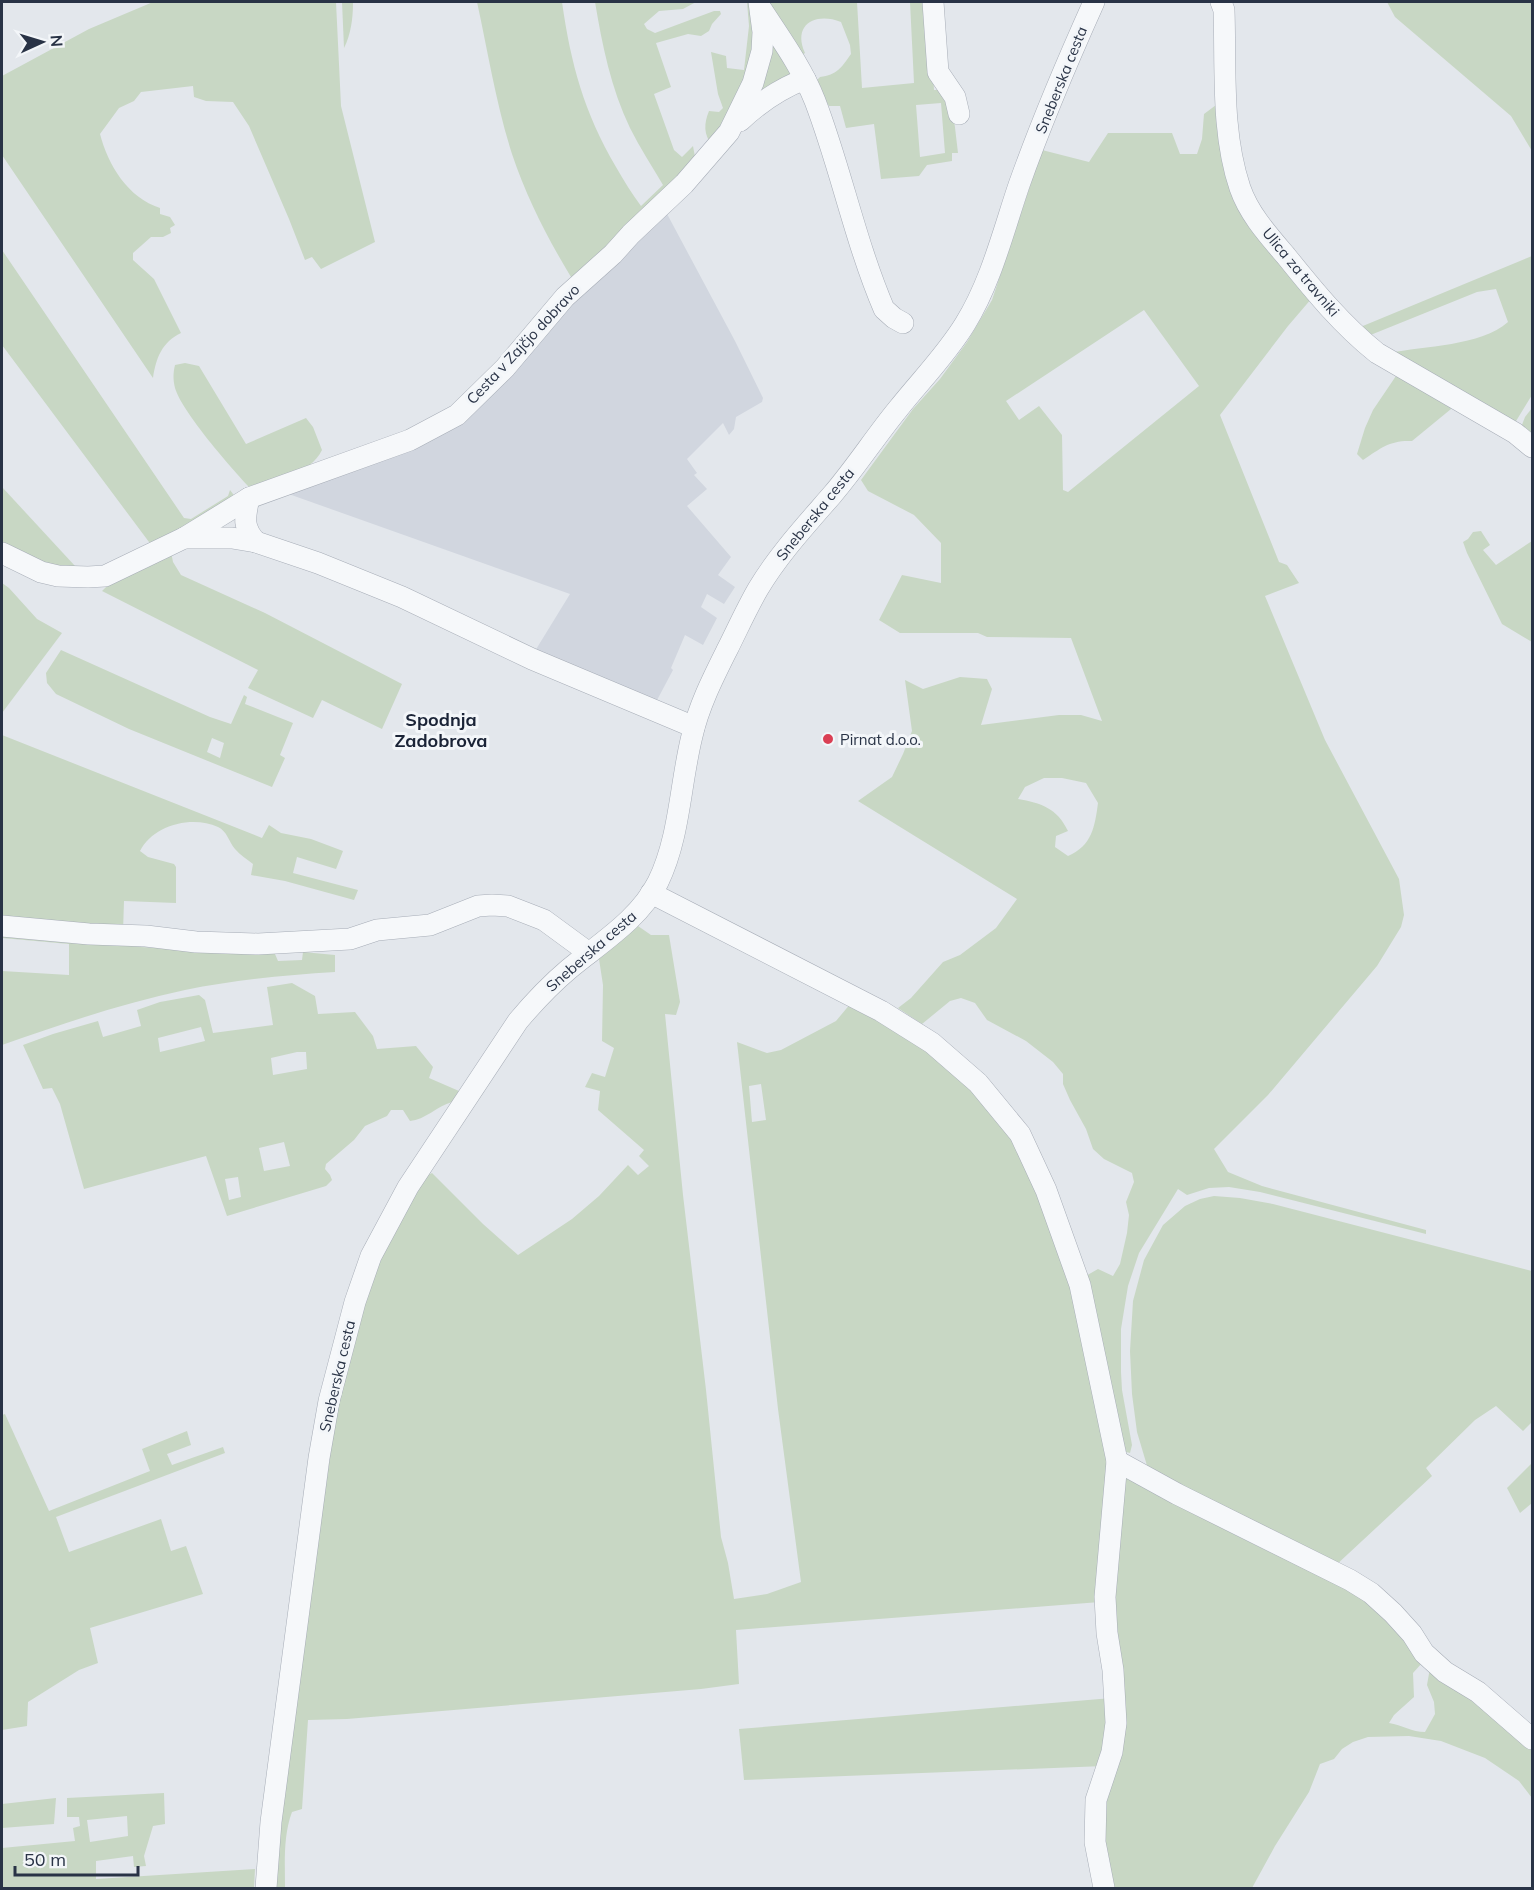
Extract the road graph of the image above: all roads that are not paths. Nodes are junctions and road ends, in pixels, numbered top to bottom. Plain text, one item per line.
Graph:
1 (933, 2) edge
2 (1094, 2) edge
3 (1221, 2) edge
4 (760, 6) edge
5 (805, 79) junction
6 (958, 114) dead end
7 (729, 132) junction
8 (903, 323) dead end
9 (1533, 447) edge
10 (249, 498) junction
11 (184, 538) junction
12 (256, 542) junction
13 (2, 553) edge
14 (694, 727) junction
15 (651, 893) junction
16 (2, 926) edge
17 (589, 953) junction
18 (1116, 1461) junction
19 (1533, 1739) edge
20 (266, 1888) edge
21 (1104, 1888) edge

1 - 6 street
2 - 14 street, Sneberska cesta
3 - 9 street, Ulica za travniki
4 - 5 street
4 - 7 street, Cesta v Zajčjo dobravo
5 - 7 street
5 - 8 street
7 - 10 street, Cesta v Zajčjo dobravo
10 - 11 street, Cesta v Zajčjo dobravo
10 - 12 street
11 - 12 street, Cesta v Zajčjo dobravo
11 - 13 street, Cesta v Zajčjo dobravo
12 - 14 street, Cesta v Zajčjo dobravo
14 - 15 street, Sneberska cesta
15 - 17 street, Sneberska cesta
15 - 18 street
16 - 17 street
17 - 20 street, Sneberska cesta
18 - 19 street
18 - 21 street

